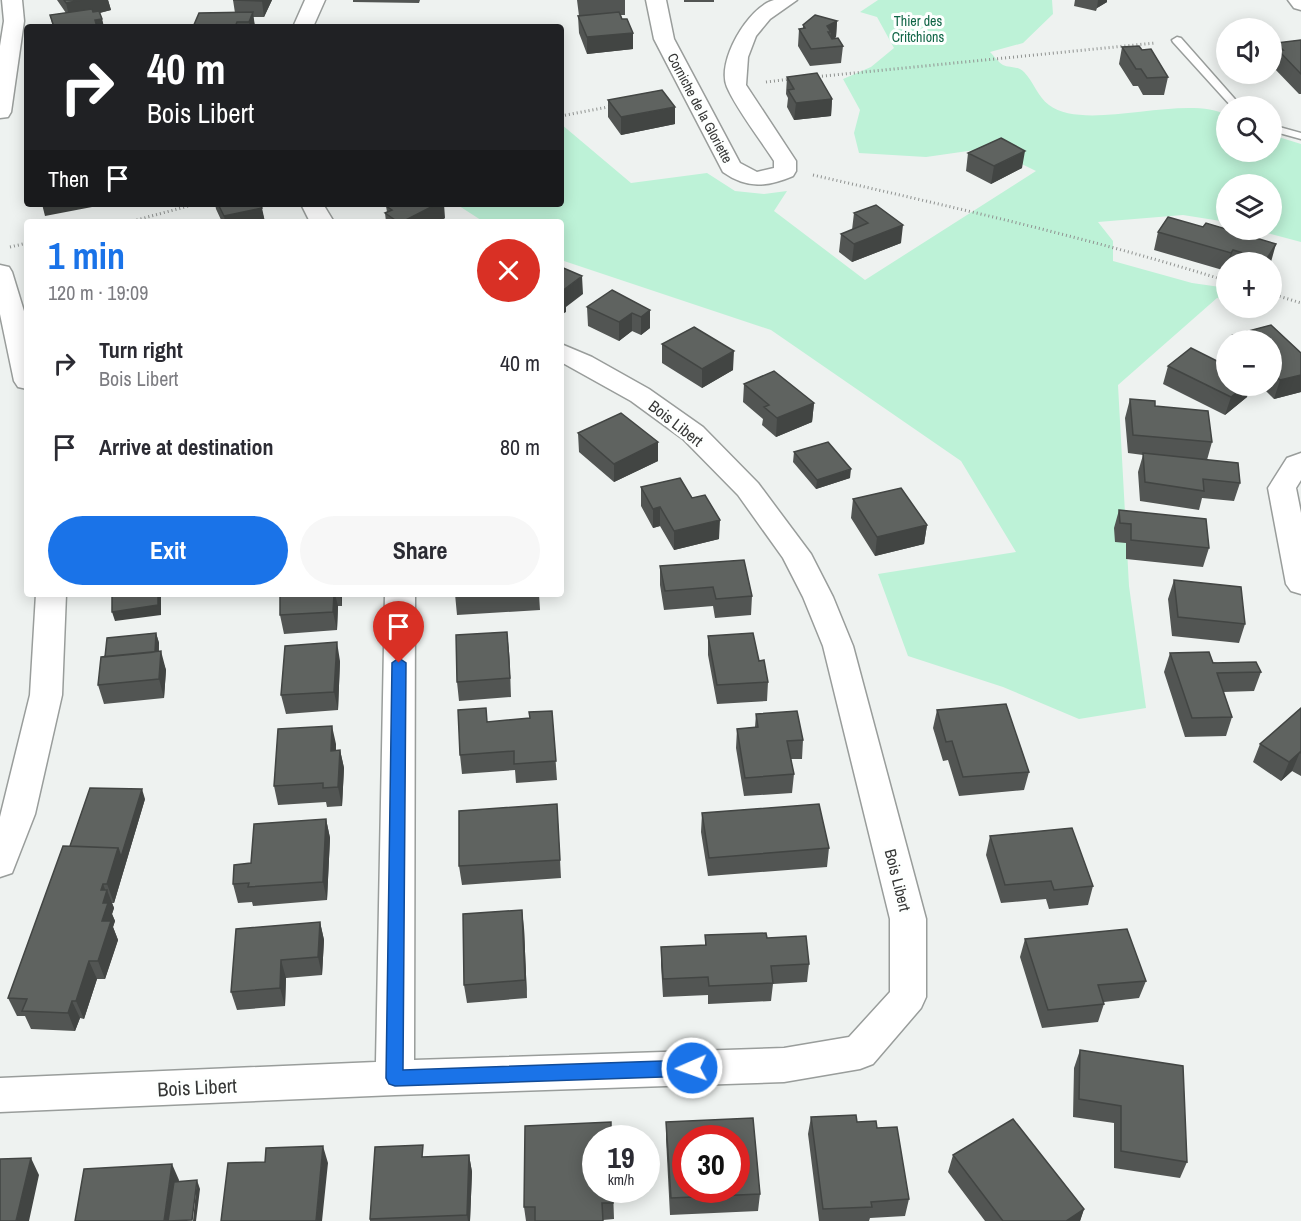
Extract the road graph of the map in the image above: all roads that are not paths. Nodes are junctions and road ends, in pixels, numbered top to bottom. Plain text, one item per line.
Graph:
1 (12, 0) edge
2 (315, 0) edge
3 (656, 0) edge
4 (787, 0) edge
5 (1298, 0) edge
6 (1301, 4) edge
7 (304, 24) edge
8 (1177, 40) road end
9 (1227, 96) edge
10 (0, 112) edge
11 (1282, 131) edge
12 (1301, 136) edge
13 (0, 272) edge
14 (564, 353) edge
15 (24, 366) edge
16 (1301, 462) edge
17 (1301, 584) edge
18 (51, 597) edge
19 (400, 597) edge
20 (0, 863) edge
21 (395, 1078) junction
22 (0, 1095) edge

1 - 10 street
2 - 7 street
3 - 4 street, Corniche de la Gloriette
5 - 6 street
8 - 9 lane
11 - 12 lane
13 - 15 street
14 - 21 street, Bois Libert
16 - 17 street
18 - 20 street
19 - 21 street
21 - 22 street, Bois Libert

